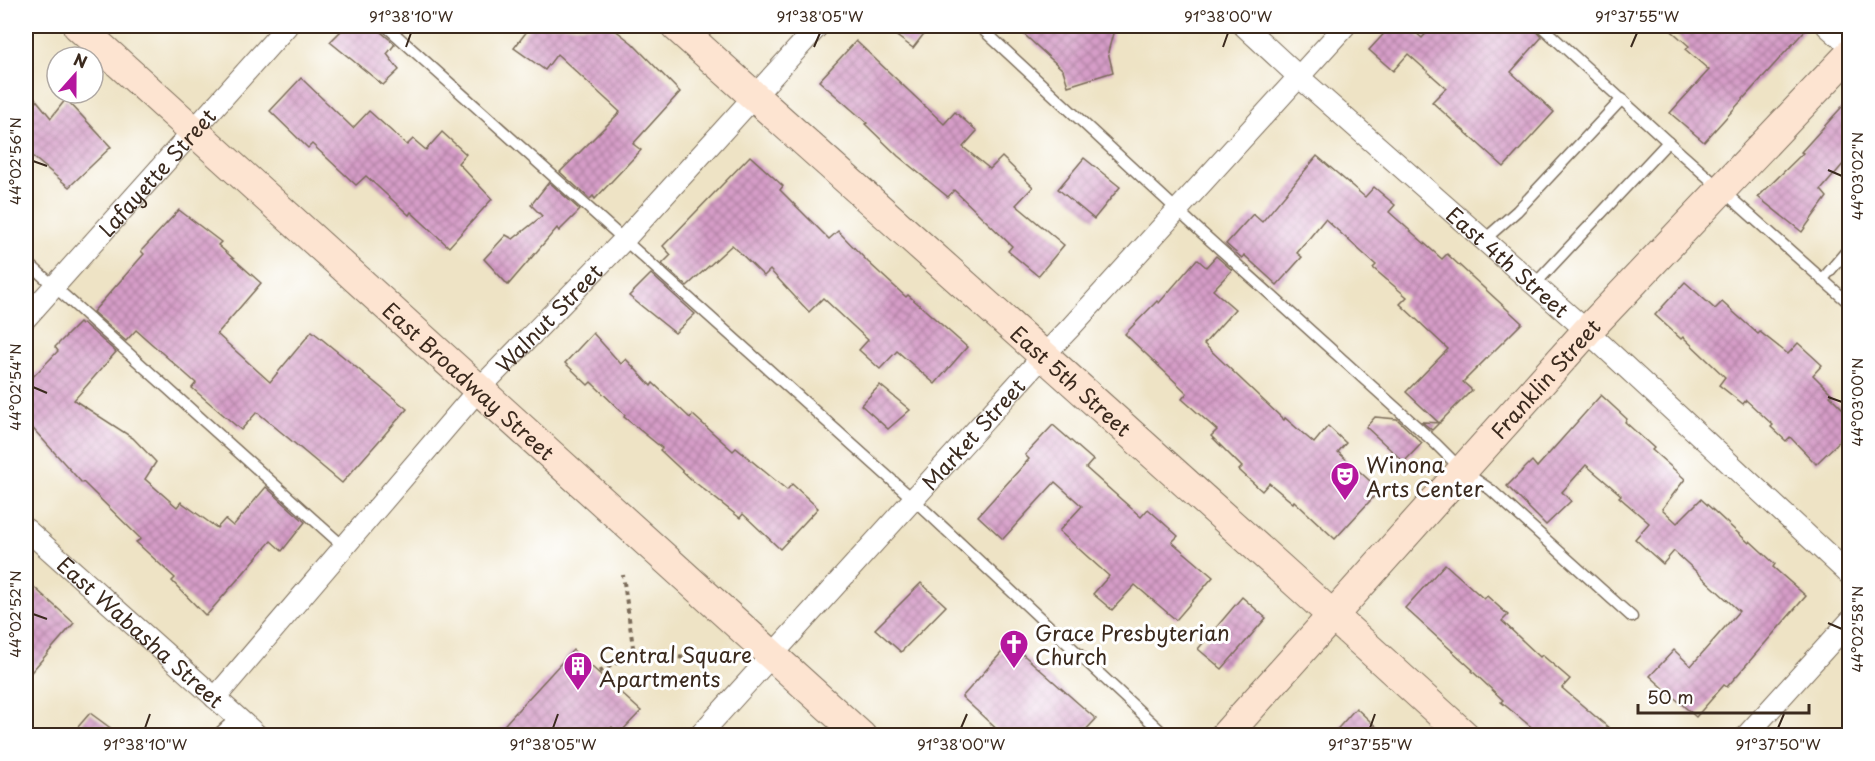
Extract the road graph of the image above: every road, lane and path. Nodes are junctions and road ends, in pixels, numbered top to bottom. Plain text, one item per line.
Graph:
1 (78, 26) edge
2 (287, 26) edge
3 (386, 26) edge
4 (676, 26) edge
5 (818, 26) edge
6 (979, 26) edge
7 (1244, 26) edge
8 (1344, 26) edge
9 (1541, 26) edge
10 (1827, 26) edge
11 (1850, 46) edge
12 (1850, 54) edge
13 (1299, 77) junction
14 (754, 96) junction
15 (1622, 99) junction
16 (193, 131) junction
17 (1668, 142) junction
18 (1721, 190) junction
19 (1178, 210) junction
20 (624, 240) junction
21 (1484, 240) junction
22 (1850, 247) edge
23 (26, 261) edge
24 (1822, 280) junction
25 (1534, 285) junction
26 (54, 286) junction
27 (1850, 304) edge
28 (26, 318) edge
29 (1587, 331) junction
30 (1044, 355) junction
31 (479, 389) junction
32 (1462, 470) junction
33 (914, 500) junction
34 (26, 529) edge
35 (344, 547) junction
36 (623, 575) dead end
37 (1850, 575) edge
38 (1332, 614) junction
39 (1632, 617) dead end
40 (1850, 621) edge
41 (634, 654) junction
42 (772, 655) junction
43 (716, 660) dead end
44 (599, 672) dead end
45 (215, 698) junction
46 (237, 717) junction
47 (1749, 734) edge
48 (216, 735) edge
49 (258, 735) edge
50 (699, 735) edge
51 (861, 735) edge
52 (1166, 735) edge
53 (1225, 735) edge
54 (1465, 735) edge

1 - 16 street, East Broadway Street
2 - 16 street, Lafayette Street
3 - 20 lane
4 - 14 street, East 5th Street
5 - 14 street, Walnut Street
6 - 19 lane
7 - 13 street, East 4th Street
8 - 13 street, Market Street
9 - 15 lane
10 - 11 street
12 - 18 street, Franklin Street
13 - 19 street, Market Street
13 - 21 street, East 4th Street
14 - 20 street, Walnut Street
14 - 30 street, East 5th Street
15 - 17 lane
15 - 21 lane
16 - 26 street, Lafayette Street
16 - 31 street, East Broadway Street
17 - 18 lane
17 - 25 lane
18 - 24 lane
18 - 29 street, Franklin Street
19 - 30 street, Market Street
19 - 32 lane
20 - 31 street, Walnut Street
20 - 33 lane
21 - 25 street, East 4th Street
22 - 24 lane
23 - 26 lane
24 - 27 lane
25 - 29 street, East 4th Street
26 - 28 street, Lafayette Street
26 - 35 lane
29 - 32 street, Franklin Street
29 - 37 street, East 4th Street
30 - 33 street, Market Street
30 - 38 street, East 5th Street
31 - 35 street, Walnut Street
31 - 42 street, East Broadway Street
32 - 38 street, Franklin Street
32 - 39 lane
33 - 42 street, Market Street
33 - 52 lane
34 - 45 street, East Wabasha Street
35 - 45 street, Walnut Street
36 - 41 path
38 - 53 street, Franklin Street
38 - 54 street, East 5th Street
40 - 47 street
41 - 43 path
41 - 44 path
42 - 50 street, Market Street
42 - 51 street, East Broadway Street
45 - 46 street, East Wabasha Street
46 - 48 lane
46 - 49 street, East Wabasha Street

